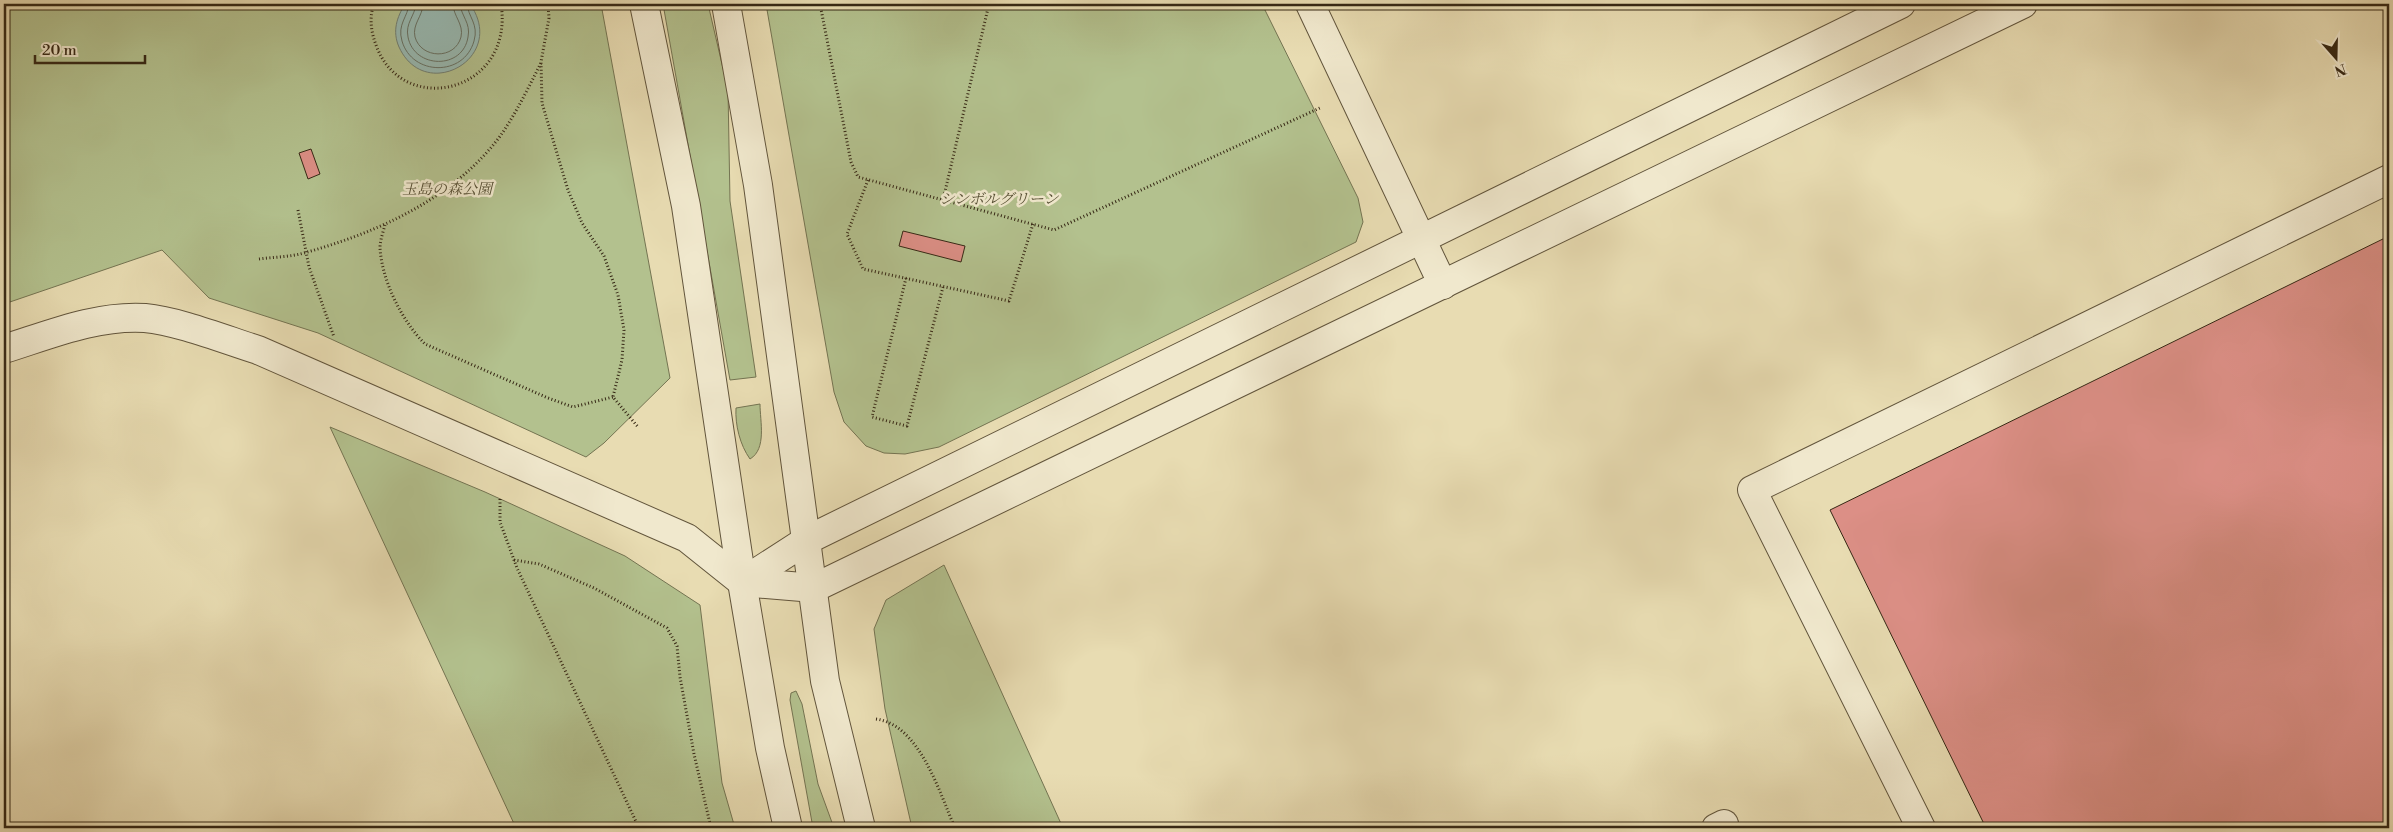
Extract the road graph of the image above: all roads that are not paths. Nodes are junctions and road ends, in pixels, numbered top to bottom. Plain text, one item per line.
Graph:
1 (644, 4) edge
2 (726, 4) edge
3 (1310, 4) edge
4 (1901, 4) edge
5 (2023, 4) edge
6 (2389, 179) edge
7 (1421, 240) junction
8 (1443, 285) junction
9 (4, 349) edge
10 (807, 540) junction
11 (742, 582) junction
12 (814, 588) junction
13 (788, 828) edge
14 (861, 828) edge
15 (1921, 828) edge

1 - 11 street
2 - 10 street
3 - 7 street
4 - 7 street
5 - 8 street
6 - 15 street
7 - 8 street
7 - 10 street
8 - 12 street
9 - 11 street
10 - 11 street
10 - 12 street
11 - 12 street
11 - 13 street
12 - 14 street

